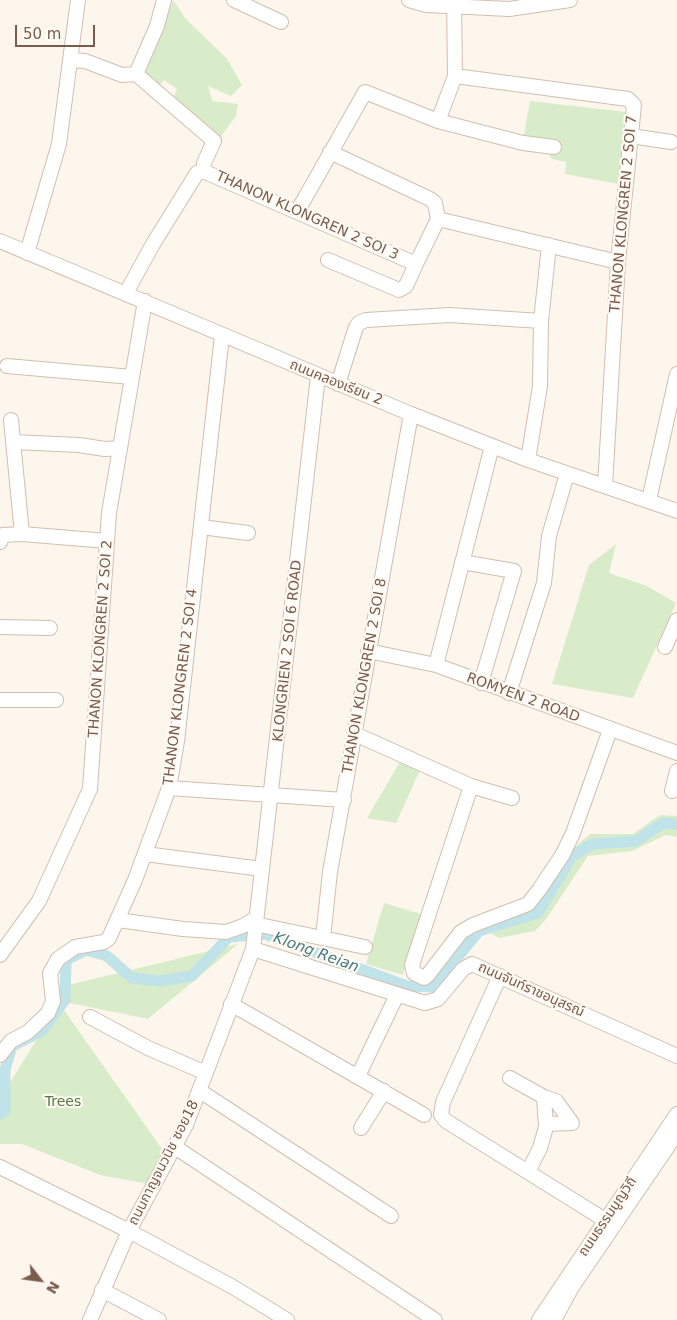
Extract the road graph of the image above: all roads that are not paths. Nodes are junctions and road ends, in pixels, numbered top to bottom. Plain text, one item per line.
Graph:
1 (78, 0) edge
2 (164, 0) edge
3 (234, 0) edge
4 (409, 0) edge
5 (570, 0) edge
6 (454, 3) edge
7 (282, 22) dead end
8 (71, 60) junction
9 (136, 74) junction
10 (455, 76) junction
11 (438, 121) junction
12 (631, 136) junction
13 (671, 142) dead end
14 (554, 147) dead end
15 (330, 152) junction
16 (204, 163) dead end
17 (297, 212) junction
18 (438, 219) junction
19 (0, 241) edge
20 (550, 245) junction
21 (27, 253) junction
22 (328, 260) dead end
23 (618, 262) junction
24 (416, 264) junction
25 (126, 293) junction
26 (145, 301) junction
27 (541, 321) junction
28 (222, 336) junction
29 (7, 366) dead end
30 (677, 374) edge
31 (132, 376) junction
32 (318, 376) junction
33 (338, 384) junction
34 (411, 414) junction
35 (11, 420) dead end
36 (13, 442) junction
37 (492, 446) junction
38 (120, 448) junction
39 (528, 460) junction
40 (567, 474) junction
41 (605, 486) junction
42 (649, 500) junction
43 (677, 511) edge
44 (201, 527) junction
45 (248, 533) dead end
46 (22, 534) junction
47 (107, 541) junction
48 (0, 542) edge
49 (462, 562) junction
50 (677, 620) edge
51 (0, 626) edge
52 (50, 628) dead end
53 (665, 647) dead end
54 (368, 651) junction
55 (436, 665) junction
56 (481, 683) junction
57 (509, 693) junction
58 (0, 700) edge
59 (56, 700) dead end
60 (610, 730) junction
61 (355, 734) junction
62 (677, 753) edge
63 (677, 771) edge
64 (471, 786) junction
65 (170, 788) junction
66 (672, 791) dead end
67 (272, 796) junction
68 (512, 798) dead end
69 (344, 800) junction
70 (145, 854) junction
71 (262, 869) junction
72 (118, 920) junction
73 (255, 923) junction
74 (323, 938) junction
75 (365, 946) dead end
76 (253, 948) junction
77 (0, 955) edge
78 (500, 976) junction
79 (397, 995) junction
80 (231, 1004) junction
81 (90, 1017) dead end
82 (0, 1055) edge
83 (677, 1056) edge
84 (206, 1073) junction
85 (358, 1076) junction
86 (510, 1078) dead end
87 (200, 1091) junction
88 (384, 1091) junction
89 (544, 1097) junction
90 (677, 1114) edge
91 (424, 1115) dead end
92 (546, 1124) junction
93 (361, 1128) dead end
94 (677, 1132) edge
95 (175, 1147) junction
96 (0, 1167) edge
97 (528, 1172) junction
98 (391, 1216) dead end
99 (605, 1220) junction
100 (129, 1231) junction
101 (102, 1290) junction
102 (90, 1320) edge
103 (159, 1320) edge
104 (287, 1320) edge
105 (435, 1320) edge
106 (539, 1320) edge
107 (554, 1320) edge

1 - 8 street
2 - 9 street
3 - 7 street
4 - 6 street
5 - 6 street
6 - 10 street
8 - 9 street
8 - 21 street
9 - 16 street
10 - 11 street
10 - 12 street, THANON KLONGREN 2 SOI 7
11 - 14 street
11 - 15 street
12 - 13 street
12 - 23 street, THANON KLONGREN 2 SOI 7
15 - 17 street
15 - 18 street
17 - 24 street, THANON KLONGREN 2 SOI 3
17 - 25 street, THANON KLONGREN 2 SOI 3
18 - 20 street
18 - 24 street, THANON KLONGREN 2 SOI 3
19 - 21 street, ถนนคลองเรียน 2
20 - 23 street
20 - 27 street
21 - 25 street, ถนนคลองเรียน 2
22 - 24 street
23 - 41 street, THANON KLONGREN 2 SOI 7
25 - 26 street, ถนนคลองเรียน 2
26 - 28 street, ถนนคลองเรียน 2
26 - 31 street, THANON KLONGREN 2 SOI 2
27 - 33 street
27 - 39 street
28 - 32 street, ถนนคลองเรียน 2
28 - 44 street, THANON KLONGREN 2 SOI 4
29 - 31 street
30 - 42 street
31 - 38 street, THANON KLONGREN 2 SOI 2
32 - 33 street, ถนนคลองเรียน 2
32 - 67 street, KLONGRIEN 2 SOI 6 ROAD
33 - 34 street, ถนนคลองเรียน 2
34 - 37 street, ถนนคลองเรียน 2
34 - 54 street, THANON KLONGREN 2 SOI 8
35 - 36 street
36 - 38 street
36 - 46 street
37 - 39 street, ถนนคลองเรียน 2
37 - 49 street
38 - 47 street, THANON KLONGREN 2 SOI 2
39 - 40 street, ถนนคลองเรียน 2
40 - 41 street, ถนนคลองเรียน 2
40 - 57 street
41 - 42 street, ถนนคลองเรียน 2
42 - 43 street, ถนนคลองเรียน 2
44 - 45 street
44 - 65 street, THANON KLONGREN 2 SOI 4
46 - 47 street
46 - 48 street
47 - 77 street, THANON KLONGREN 2 SOI 2
49 - 55 street
49 - 56 street
50 - 53 street
51 - 52 street
54 - 55 street, ROMYEN 2 ROAD
54 - 61 street, THANON KLONGREN 2 SOI 8
55 - 56 street, ROMYEN 2 ROAD
56 - 57 street, ROMYEN 2 ROAD
57 - 60 street, ROMYEN 2 ROAD
58 - 59 street
60 - 62 street, ROMYEN 2 ROAD
60 - 64 street
61 - 64 street
61 - 69 street, THANON KLONGREN 2 SOI 8
63 - 66 street
64 - 68 street
65 - 67 street
65 - 70 street, THANON KLONGREN 2 SOI 4
67 - 69 street
67 - 71 street, KLONGRIEN 2 SOI 6 ROAD
69 - 74 street, THANON KLONGREN 2 SOI 8
70 - 71 street
70 - 72 street, THANON KLONGREN 2 SOI 4
71 - 73 street, KLONGRIEN 2 SOI 6 ROAD
72 - 73 street
72 - 82 street, THANON KLONGREN 2 SOI 4
73 - 74 street
73 - 76 street, KLONGRIEN 2 SOI 6 ROAD
74 - 75 street
76 - 79 street, ถนนจันท์ราชอนุสรณ์
76 - 80 street, ถนนกาญจนวนิช ซอย18
78 - 79 street, ถนนจันท์ราชอนุสรณ์
78 - 83 street, ถนนจันท์ราชอนุสรณ์
78 - 97 street
79 - 85 street
80 - 84 street, ถนนกาญจนวนิช ซอย18
80 - 85 street
81 - 84 street
84 - 87 street, ถนนกาญจนวนิช ซอย18
85 - 88 street
86 - 89 street
87 - 95 street, ถนนกาญจนวนิช ซอย18
87 - 98 street
88 - 91 street
88 - 93 street
89 - 92 street
89 - 92 street
90 - 99 street, ถนนธรรมนูญวิถี
92 - 97 street
94 - 107 street, ถนนธรรมนูญวิถี
95 - 100 street, ถนนกาญจนวนิช ซอย18
95 - 105 street
96 - 100 street
97 - 99 street
99 - 106 street, ถนนธรรมนูญวิถี
100 - 101 street, ถนนกาญจนวนิช ซอย18
100 - 104 street
101 - 102 street, ถนนกาญจนวนิช ซอย18
101 - 103 street

